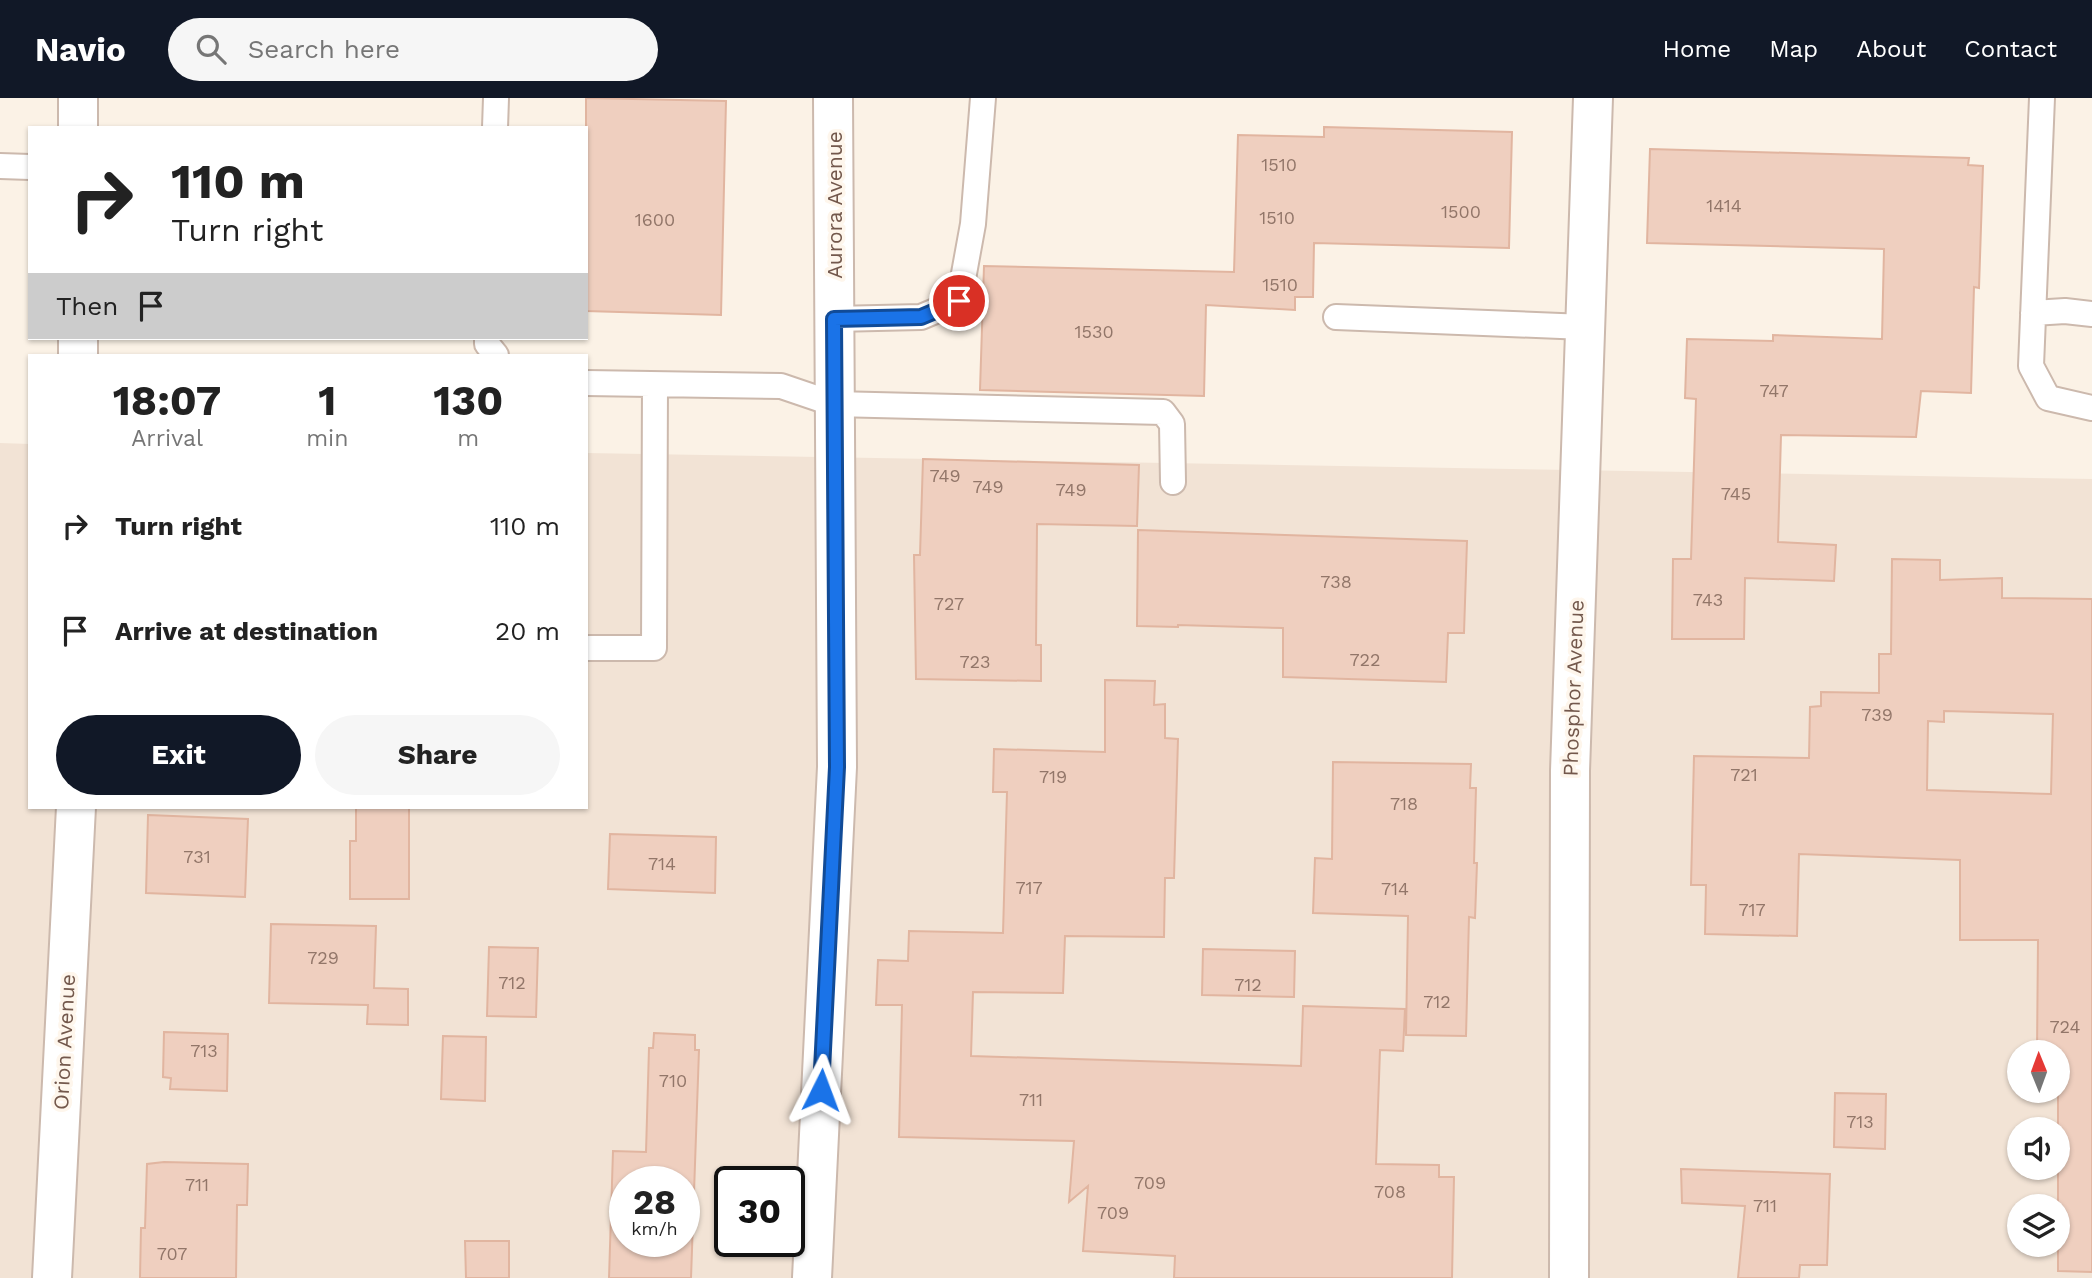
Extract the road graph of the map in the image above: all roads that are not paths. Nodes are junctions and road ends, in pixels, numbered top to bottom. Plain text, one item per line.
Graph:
1 (78, 98) edge
2 (496, 98) edge
3 (833, 98) edge
4 (983, 98) edge
5 (1593, 98) edge
6 (2042, 98) edge
7 (78, 126) edge
8 (495, 126) edge
9 (0, 166) edge
10 (28, 167) edge
11 (2033, 313) junction
12 (2092, 314) edge
13 (1336, 317) dead end
14 (834, 319) junction
15 (1585, 327) junction
16 (588, 383) edge
17 (655, 385) junction
18 (834, 404) junction
19 (2092, 408) edge
20 (1173, 482) dead end
21 (588, 648) edge
22 (76, 809) edge
23 (52, 1278) edge
24 (812, 1278) edge
25 (1569, 1278) edge

1 - 7 street
2 - 8 lane
3 - 14 street, Aurora Avenue
4 - 14 lane
5 - 15 street, Phosphor Avenue
6 - 11 lane
9 - 10 lane
11 - 12 lane
11 - 19 lane
13 - 15 lane
14 - 18 street, Aurora Avenue
15 - 25 street, Phosphor Avenue
16 - 17 lane
17 - 18 lane
17 - 21 lane
18 - 20 lane
18 - 24 street, Aurora Avenue
22 - 23 street, Orion Avenue

